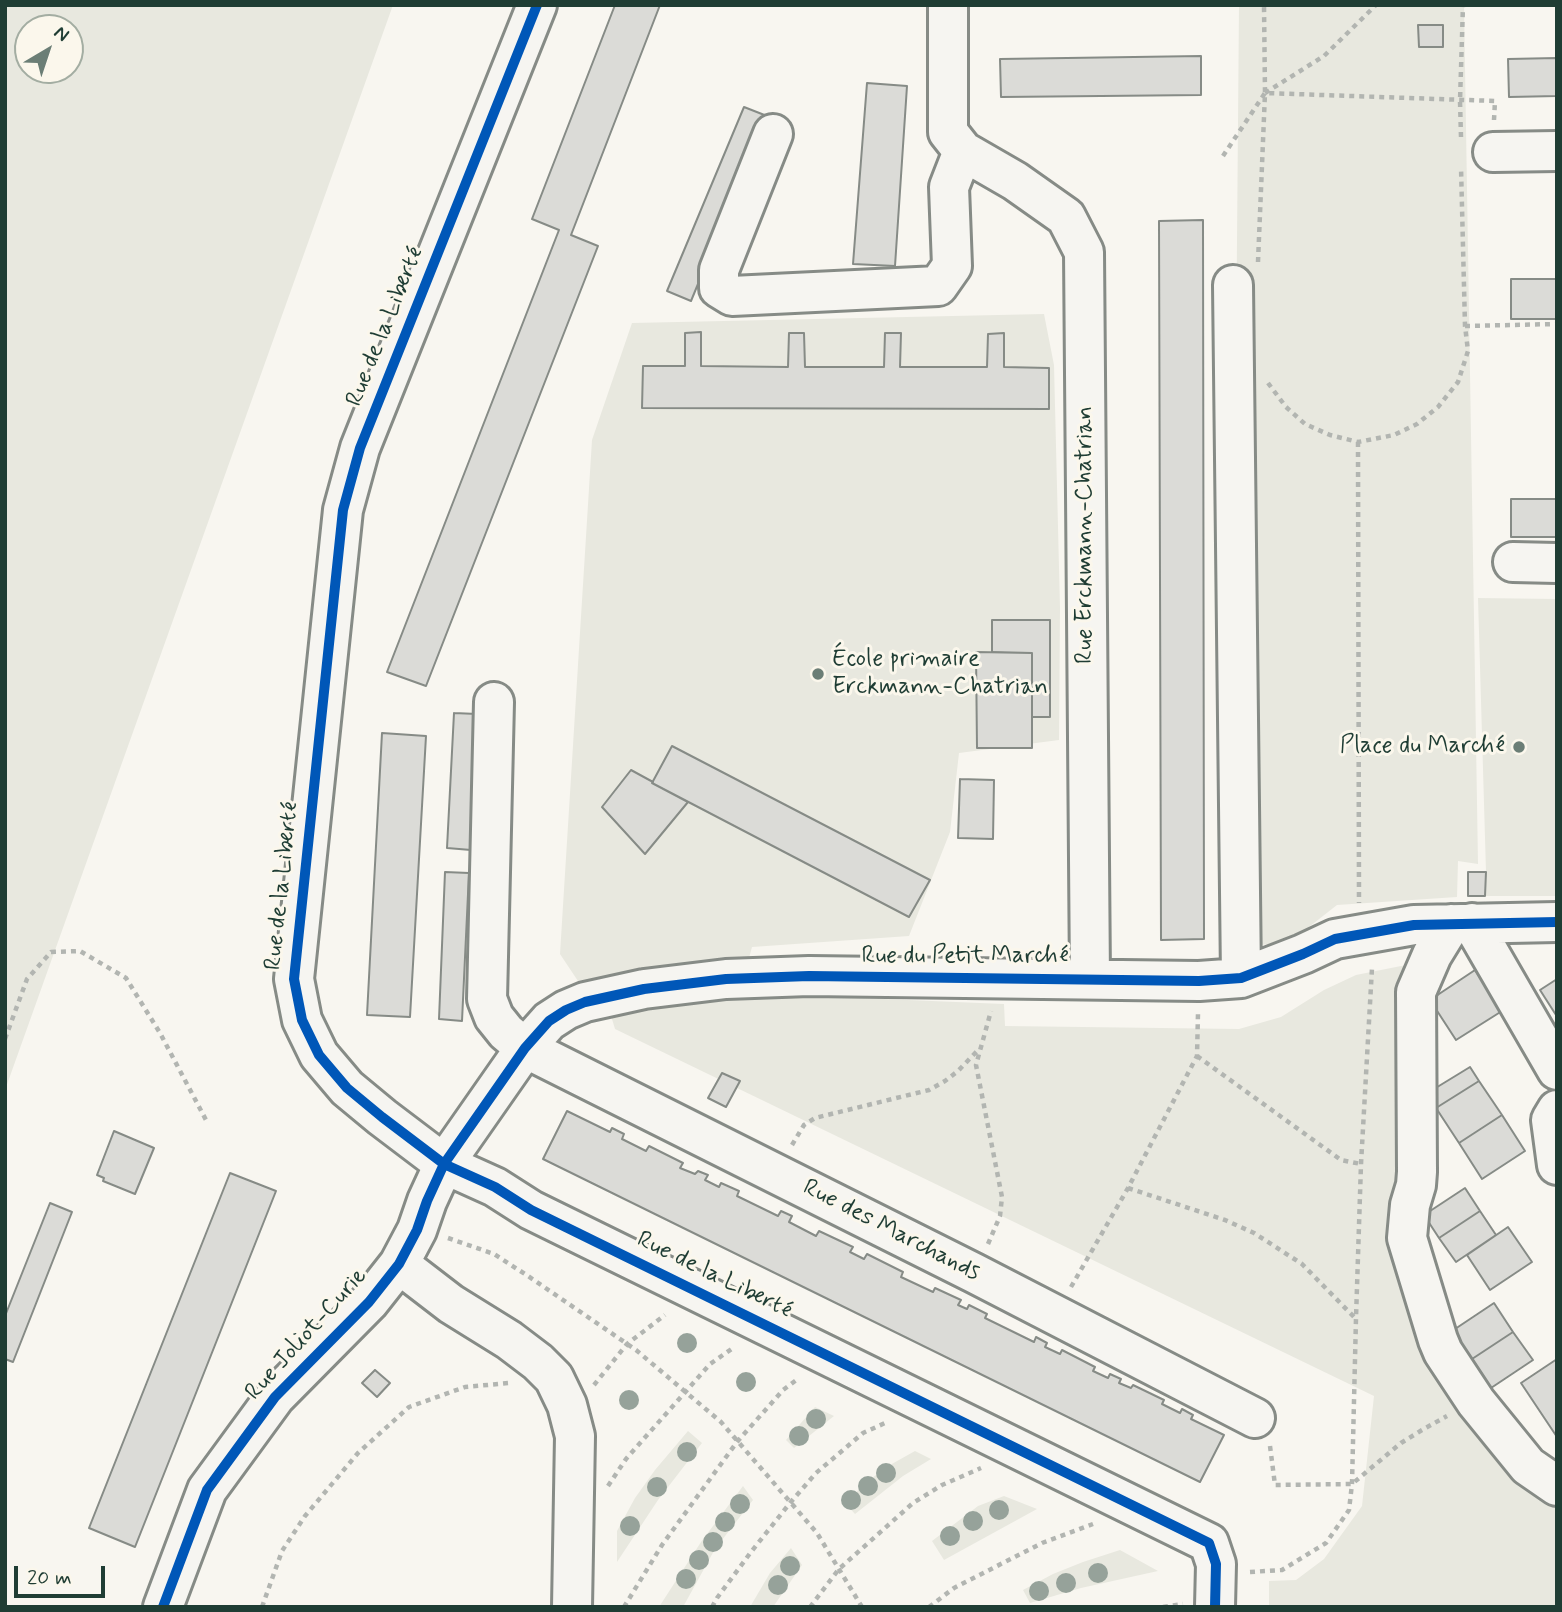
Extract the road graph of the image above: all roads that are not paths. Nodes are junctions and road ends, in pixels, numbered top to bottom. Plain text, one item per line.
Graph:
1 (537, 5) edge
2 (948, 5) edge
3 (773, 134) dead end
4 (963, 151) junction
5 (1557, 151) edge
6 (1472, 153) road end
7 (1245, 278) road end
8 (1513, 562) dead end
9 (1557, 563) edge
10 (494, 702) dead end
11 (1557, 922) edge
12 (1461, 923) junction
13 (1241, 978) junction
14 (1090, 979) junction
15 (525, 1048) junction
16 (1557, 1070) edge
17 (1557, 1110) edge
18 (444, 1164) junction
19 (1557, 1165) edge
20 (398, 1264) junction
21 (1255, 1418) dead end
22 (1557, 1486) edge
23 (1215, 1603) edge
24 (163, 1607) edge
25 (572, 1607) edge

1 - 18 street, Rue de la Liberté
2 - 4 street
3 - 4 street
4 - 14 street, Rue Erckmann-Chatrian
5 - 6 street
7 - 13 street
8 - 9 street
10 - 15 street, Rue des Marchands
11 - 12 street, Rue du Petit Marché
12 - 13 street, Rue du Petit Marché
12 - 16 street
12 - 22 street
13 - 14 street, Rue du Petit Marché
14 - 15 street, Rue du Petit Marché
15 - 18 street, Rue du Petit Marché
15 - 21 street, Rue des Marchands
17 - 19 street
18 - 20 street, Rue Joliot-Curie
18 - 23 street, Rue de la Liberté
20 - 24 street, Rue Joliot-Curie
20 - 25 street

